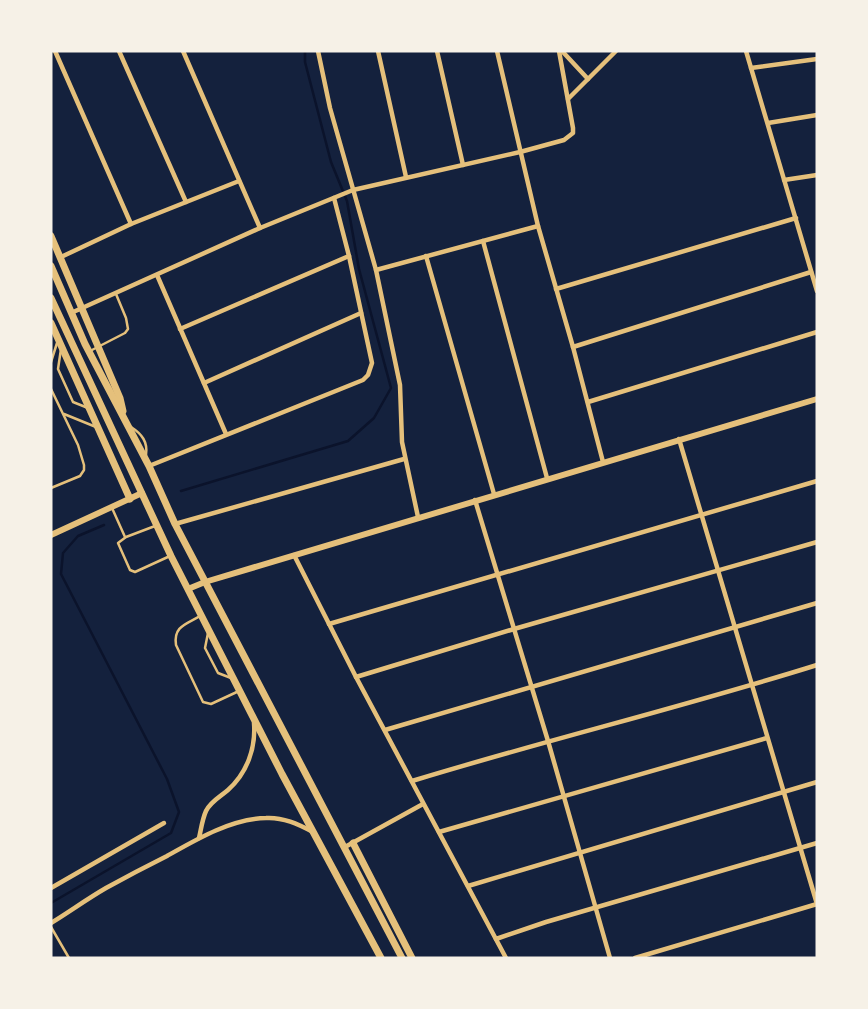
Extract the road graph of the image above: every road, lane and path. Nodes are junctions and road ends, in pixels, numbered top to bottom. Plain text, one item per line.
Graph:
1 (55, 51) edge
2 (119, 51) edge
3 (184, 51) edge
4 (318, 51) edge
5 (378, 51) edge
6 (437, 51) edge
7 (497, 51) edge
8 (560, 51) edge
9 (616, 51) edge
10 (746, 51) edge
11 (817, 60) edge
12 (751, 68) junction
13 (588, 78) junction
14 (568, 99) junction
15 (817, 115) edge
16 (768, 123) junction
17 (520, 152) junction
18 (463, 165) junction
19 (817, 175) edge
20 (406, 177) junction
21 (784, 180) junction
22 (239, 181) junction
23 (351, 191) junction
24 (336, 197) junction
25 (186, 202) junction
26 (796, 218) junction
27 (131, 224) junction
28 (538, 226) junction
29 (260, 228) junction
30 (51, 236) edge
31 (483, 241) junction
32 (349, 256) junction
33 (426, 256) junction
34 (61, 257) junction
35 (52, 270) edge
36 (376, 270) junction
37 (811, 272) junction
38 (157, 275) junction
39 (556, 289) junction
40 (817, 291) edge
41 (116, 294) junction
42 (51, 298) edge
43 (82, 308) junction
44 (72, 313) junction
45 (361, 313) junction
46 (51, 323) edge
47 (180, 329) junction
48 (817, 332) edge
49 (60, 342) junction
50 (98, 347) junction
51 (573, 347) junction
52 (89, 352) junction
53 (51, 362) edge
54 (204, 383) junction
55 (51, 389) edge
56 (817, 399) edge
57 (588, 402) junction
58 (89, 409) junction
59 (63, 414) junction
60 (126, 423) junction
61 (98, 428) junction
62 (226, 434) junction
63 (679, 439) junction
64 (404, 459) junction
65 (602, 462) junction
66 (147, 463) junction
67 (547, 478) junction
68 (817, 481) edge
69 (51, 488) edge
70 (142, 493) junction
71 (494, 494) junction
72 (130, 499) junction
73 (475, 500) junction
74 (111, 507) junction
75 (702, 515) junction
76 (418, 517) junction
77 (175, 524) junction
78 (156, 525) junction
79 (51, 534) edge
80 (126, 537) junction
81 (817, 542) edge
82 (294, 555) junction
83 (171, 556) junction
84 (718, 571) junction
85 (498, 576) junction
86 (205, 582) junction
87 (188, 589) junction
88 (817, 603) edge
89 (201, 615) junction
90 (329, 624) junction
91 (734, 628) junction
92 (209, 629) junction
93 (514, 630) junction
94 (817, 665) edge
95 (356, 677) junction
96 (235, 679) junction
97 (532, 686) junction
98 (751, 686) junction
99 (241, 691) junction
100 (254, 716) junction
101 (385, 730) junction
102 (767, 738) junction
103 (548, 741) junction
104 (412, 781) junction
105 (817, 782) edge
106 (784, 792) junction
107 (564, 797) junction
108 (423, 804) junction
109 (164, 823) dead end
110 (314, 832) junction
111 (439, 832) junction
112 (199, 838) junction
113 (352, 843) junction
114 (817, 843) edge
115 (345, 847) junction
116 (800, 848) junction
117 (581, 853) junction
118 (468, 886) junction
119 (51, 888) edge
120 (817, 904) edge
121 (596, 908) junction
122 (51, 925) edge
123 (496, 939) junction
124 (70, 958) edge
125 (381, 958) edge
126 (402, 958) edge
127 (412, 958) edge
128 (506, 958) edge
129 (610, 958) edge
130 (635, 958) edge

1 - 27 street
2 - 25 street
3 - 22 street
4 - 23 street
5 - 20 street
6 - 18 street
7 - 17 street
8 - 13 street
8 - 14 street
9 - 13 street
10 - 12 street
11 - 12 street
12 - 16 street
13 - 14 street
14 - 17 street
15 - 16 street
16 - 21 street
17 - 18 street
17 - 28 street
18 - 20 street
19 - 21 street
20 - 23 street
21 - 26 street
22 - 25 street
22 - 29 street
23 - 24 street
23 - 36 street
24 - 29 street
24 - 32 street
25 - 27 street
26 - 37 street
26 - 39 street
27 - 34 street
28 - 31 street
28 - 39 street
29 - 38 street
30 - 34 main road
31 - 33 street
31 - 67 street
32 - 45 street
32 - 47 street
33 - 36 street
33 - 71 street
34 - 43 main road
35 - 44 main road
36 - 64 street
37 - 40 street
37 - 51 street
38 - 41 street
38 - 47 street
39 - 51 street
41 - 43 street
41 - 50 lane
42 - 70 main road
43 - 44 street
43 - 50 main road
44 - 52 main road
45 - 54 street
45 - 62 street
46 - 49 main road
47 - 54 street
48 - 57 street
49 - 53 lane
49 - 58 main road
49 - 58 lane
50 - 52 lane
50 - 60 main road
51 - 57 street
52 - 60 main road
54 - 62 street
55 - 59 lane
56 - 63 main road
57 - 65 street
58 - 61 main road
59 - 61 lane
59 - 69 lane
60 - 66 main road
61 - 72 main road
62 - 66 street
63 - 65 main road
63 - 75 street
64 - 76 street
64 - 77 street
65 - 67 main road
66 - 77 main road
67 - 71 main road
68 - 75 street
70 - 72 main road
70 - 78 main road
71 - 73 main road
72 - 74 main road
73 - 76 main road
73 - 85 street
74 - 79 main road
74 - 80 lane
75 - 84 street
75 - 85 street
76 - 82 main road
77 - 86 main road
78 - 80 lane
78 - 83 main road
80 - 83 lane
81 - 84 street
82 - 86 main road
82 - 90 street
83 - 87 main road
84 - 91 street
84 - 93 street
85 - 90 street
85 - 93 street
86 - 87 main road
86 - 115 main road
87 - 89 main road
88 - 91 street
89 - 92 main road
89 - 99 lane
90 - 95 street
91 - 97 street
91 - 98 street
92 - 96 main road
92 - 96 lane
93 - 95 street
93 - 97 street
94 - 98 street
95 - 101 street
96 - 99 main road
97 - 101 street
97 - 103 street
98 - 102 street
98 - 103 street
99 - 100 main road
100 - 110 main road
100 - 112 street
101 - 104 street
102 - 106 street
102 - 107 street
103 - 104 street
103 - 107 street
104 - 108 street
105 - 106 street
106 - 116 street
106 - 117 street
107 - 111 street
107 - 117 street
108 - 111 street
108 - 113 street
109 - 119 street
110 - 112 street
110 - 125 main road
111 - 118 street
112 - 122 street
113 - 115 street
113 - 127 main road
114 - 116 street
115 - 126 main road
116 - 120 street
116 - 121 street
117 - 118 street
117 - 121 street
118 - 123 street
120 - 130 street
121 - 123 street
121 - 129 street
122 - 124 lane
123 - 128 street

